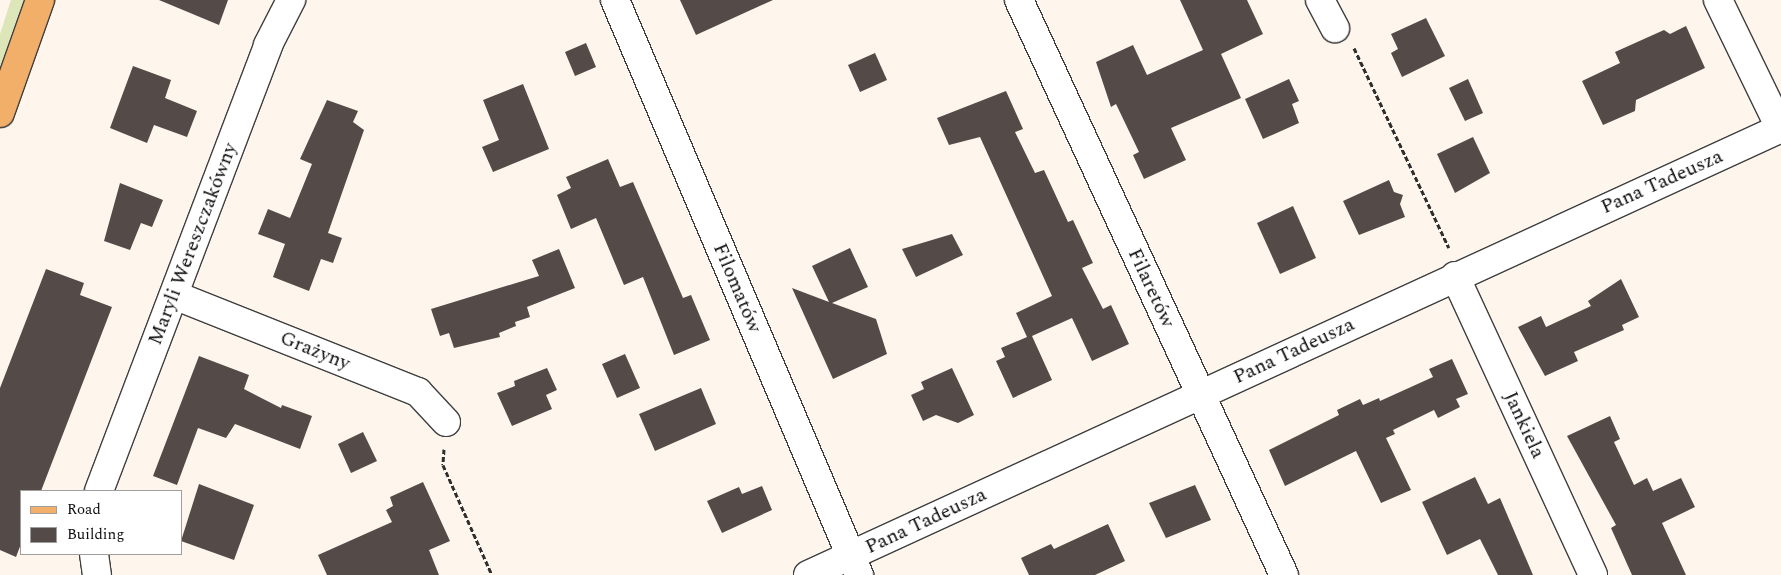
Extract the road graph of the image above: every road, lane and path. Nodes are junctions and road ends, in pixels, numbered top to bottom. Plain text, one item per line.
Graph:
1 (40, 0) edge
2 (291, 0) edge
3 (615, 0) edge
4 (1020, 0) edge
5 (1320, 0) edge
6 (1718, 0) edge
7 (1335, 28) joint
8 (0, 113) edge
9 (1781, 129) edge
10 (1449, 248) dead end
11 (1455, 276) junction
12 (174, 295) junction
13 (1201, 395) junction
14 (446, 422) joint
15 (99, 490) edge
16 (94, 555) edge
17 (854, 565) edge
18 (97, 575) edge
19 (492, 575) edge
20 (808, 575) edge
21 (1284, 575) edge
22 (1593, 575) edge

1 - 8 main road
2 - 12 street, Maryli Wereszczakówny
3 - 17 street, Filomatów
4 - 13 street, Filaretów
5 - 7 street
6 - 9 street
7 - 10 path
9 - 11 street, Pana Tadeusza
11 - 13 street, Pana Tadeusza
11 - 22 street, Jankiela
12 - 14 street, Grażyny
12 - 15 street, Maryli Wereszczakówny
13 - 17 street, Pana Tadeusza
13 - 21 street, Filaretów
14 - 19 path
16 - 18 street
17 - 20 street, Pana Tadeusza

